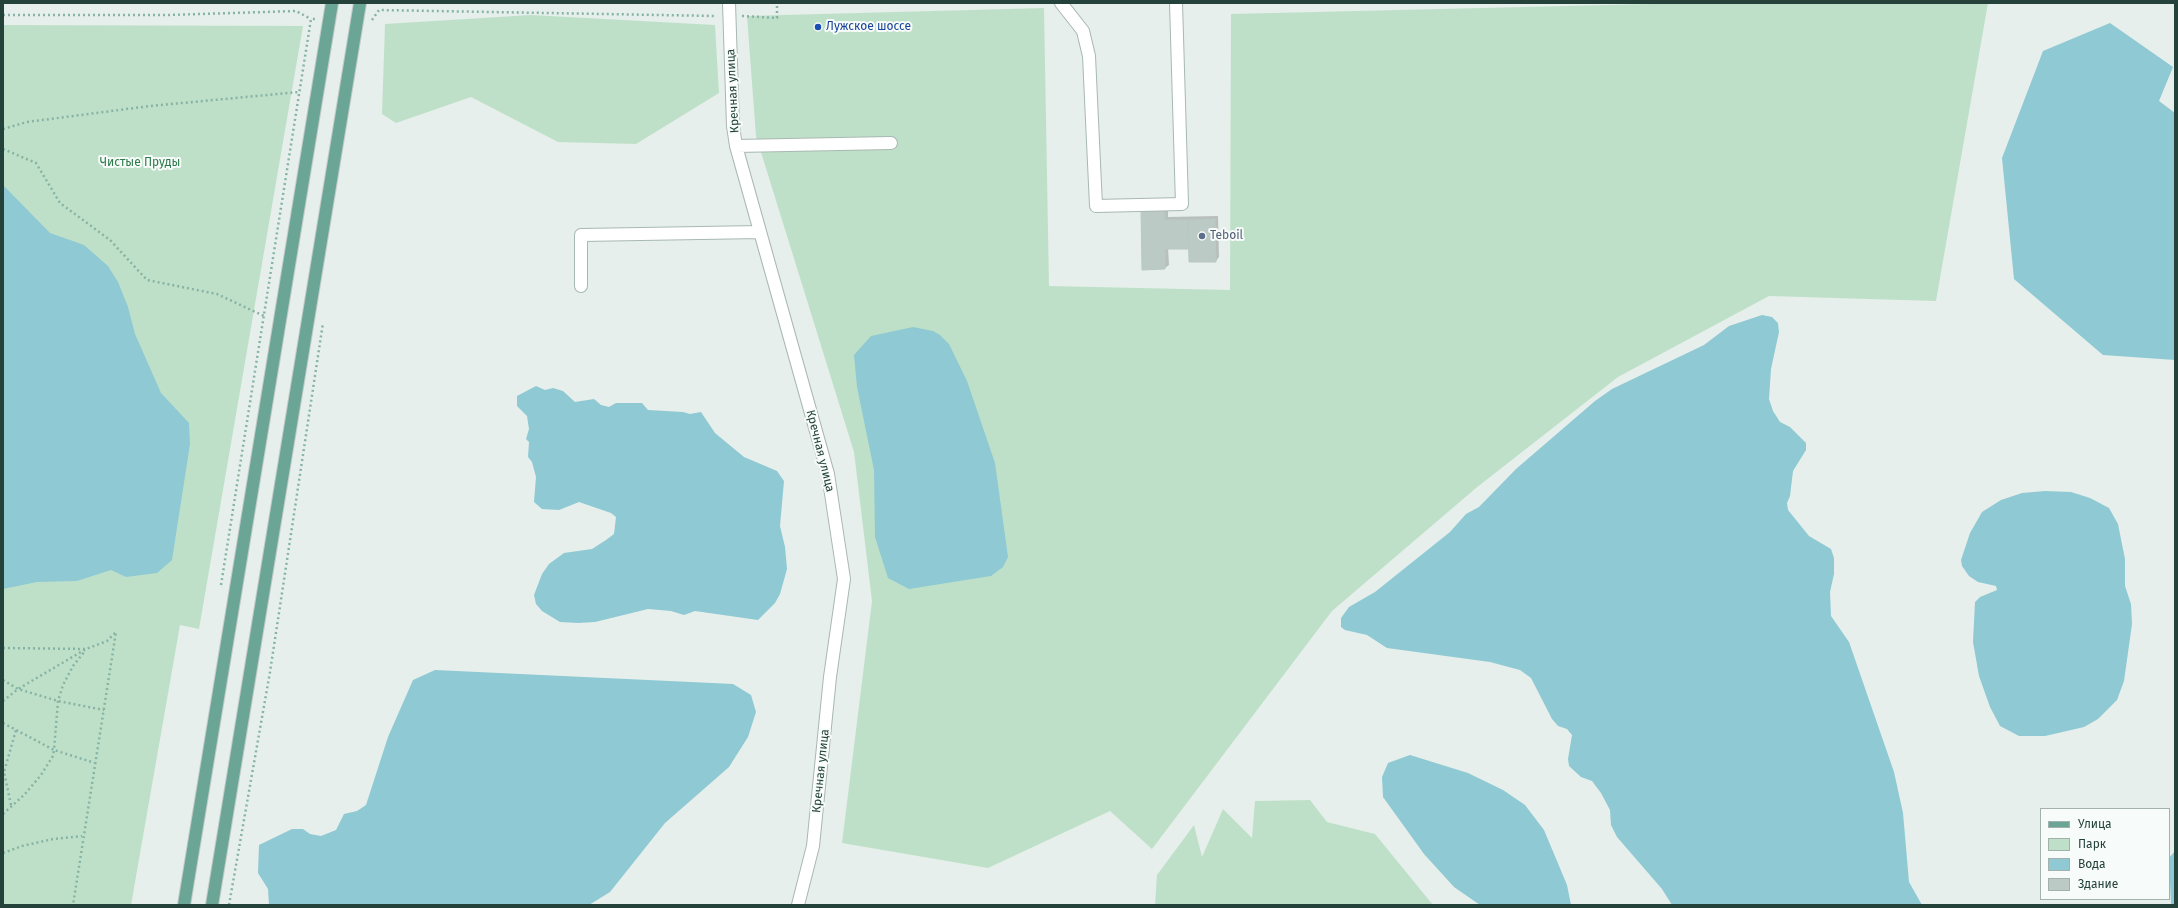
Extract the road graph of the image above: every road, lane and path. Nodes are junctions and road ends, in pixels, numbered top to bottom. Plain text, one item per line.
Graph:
1 (332, 3) edge
2 (360, 3) edge
3 (730, 3) edge
4 (777, 3) edge
5 (1061, 3) edge
6 (1176, 3) edge
7 (3, 15) edge
8 (730, 16) junction
9 (311, 19) dead end
10 (369, 26) dead end
11 (299, 92) dead end
12 (3, 129) edge
13 (891, 143) dead end
14 (736, 146) junction
15 (3, 148) edge
16 (760, 232) junction
17 (580, 286) dead end
18 (264, 316) dead end
19 (3, 648) edge
20 (86, 649) junction
21 (3, 680) edge
22 (18, 689) junction
23 (3, 700) edge
24 (58, 701) junction
25 (104, 710) junction
26 (3, 723) edge
27 (16, 730) junction
28 (54, 750) junction
29 (95, 763) junction
30 (3, 771) edge
31 (11, 805) junction
32 (3, 814) edge
33 (82, 836) junction
34 (3, 853) edge
35 (73, 905) edge
36 (184, 905) edge
37 (212, 905) edge
38 (798, 905) edge

1 - 36 main road
2 - 37 main road
3 - 8 street, Кречная улица
4 - 8 path
5 - 6 street
7 - 9 path
8 - 10 path
8 - 14 street, Кречная улица
11 - 12 path
13 - 14 street
14 - 16 street, Кречная улица
15 - 18 path
16 - 17 street
16 - 38 street, Кречная улица
19 - 20 path
20 - 22 path
20 - 24 path
20 - 25 path
21 - 22 path
22 - 23 path
22 - 24 path
24 - 25 path
24 - 28 path
25 - 29 path
26 - 27 path
27 - 28 path
27 - 30 path
28 - 29 path
28 - 31 path
29 - 33 path
30 - 31 path
31 - 32 path
33 - 34 path
33 - 35 path

